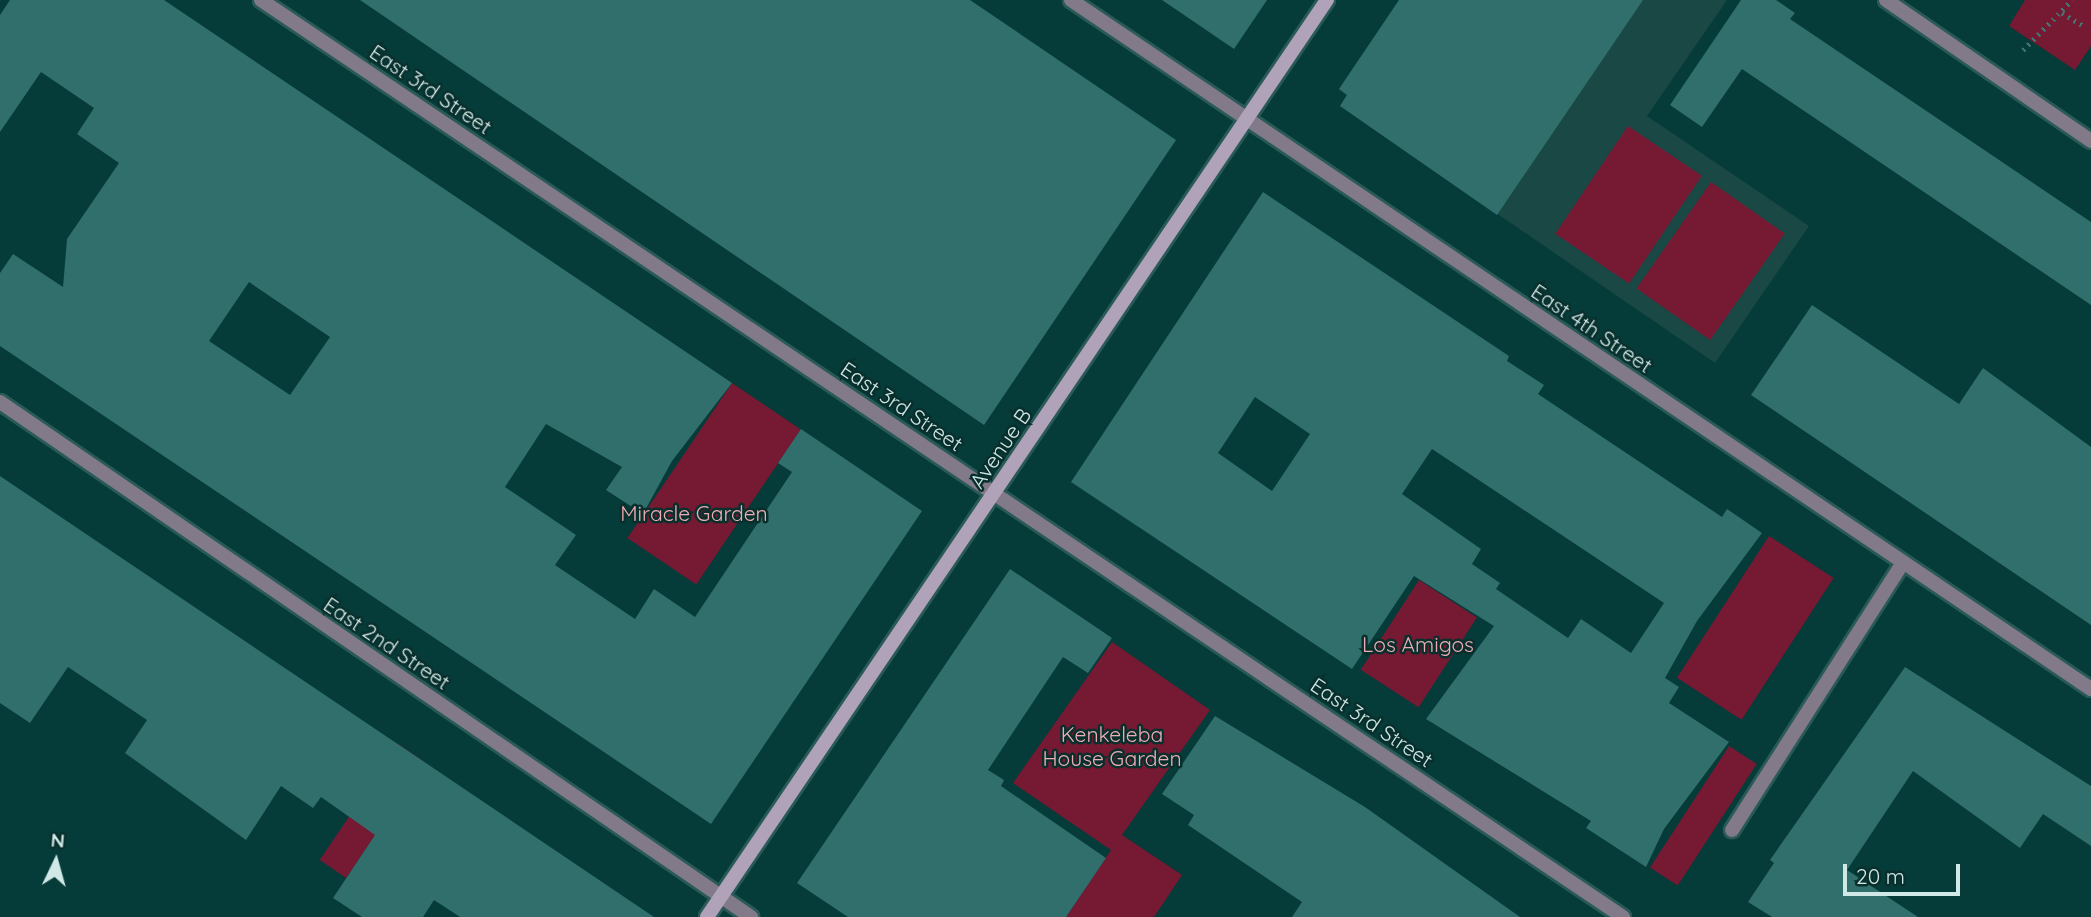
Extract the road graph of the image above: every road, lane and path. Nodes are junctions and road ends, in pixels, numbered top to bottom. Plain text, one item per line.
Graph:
1 (261, 0) edge
2 (1071, 0) edge
3 (1327, 0) edge
4 (1886, 0) edge
5 (2072, 0) edge
6 (2062, 13) junction
7 (2084, 26) dead end
8 (2023, 50) dead end
9 (1246, 120) junction
10 (2091, 141) edge
11 (0, 402) edge
12 (994, 494) junction
13 (1903, 562) junction
14 (2091, 689) edge
15 (1732, 830) dead end
16 (721, 896) junction
17 (706, 917) edge
18 (751, 917) edge
19 (1623, 917) edge

1 - 12 street, East 3rd Street
2 - 9 street, East 4th Street
3 - 9 street, Avenue B
4 - 10 street
5 - 6 path
6 - 7 path
6 - 8 path
9 - 12 street, Avenue B
9 - 13 street, East 4th Street
11 - 16 street, East 2nd Street
12 - 16 street, Avenue B
12 - 19 street, East 3rd Street
13 - 14 street, East 4th Street
13 - 15 street
16 - 17 street, Avenue B
16 - 18 street, East 2nd Street

